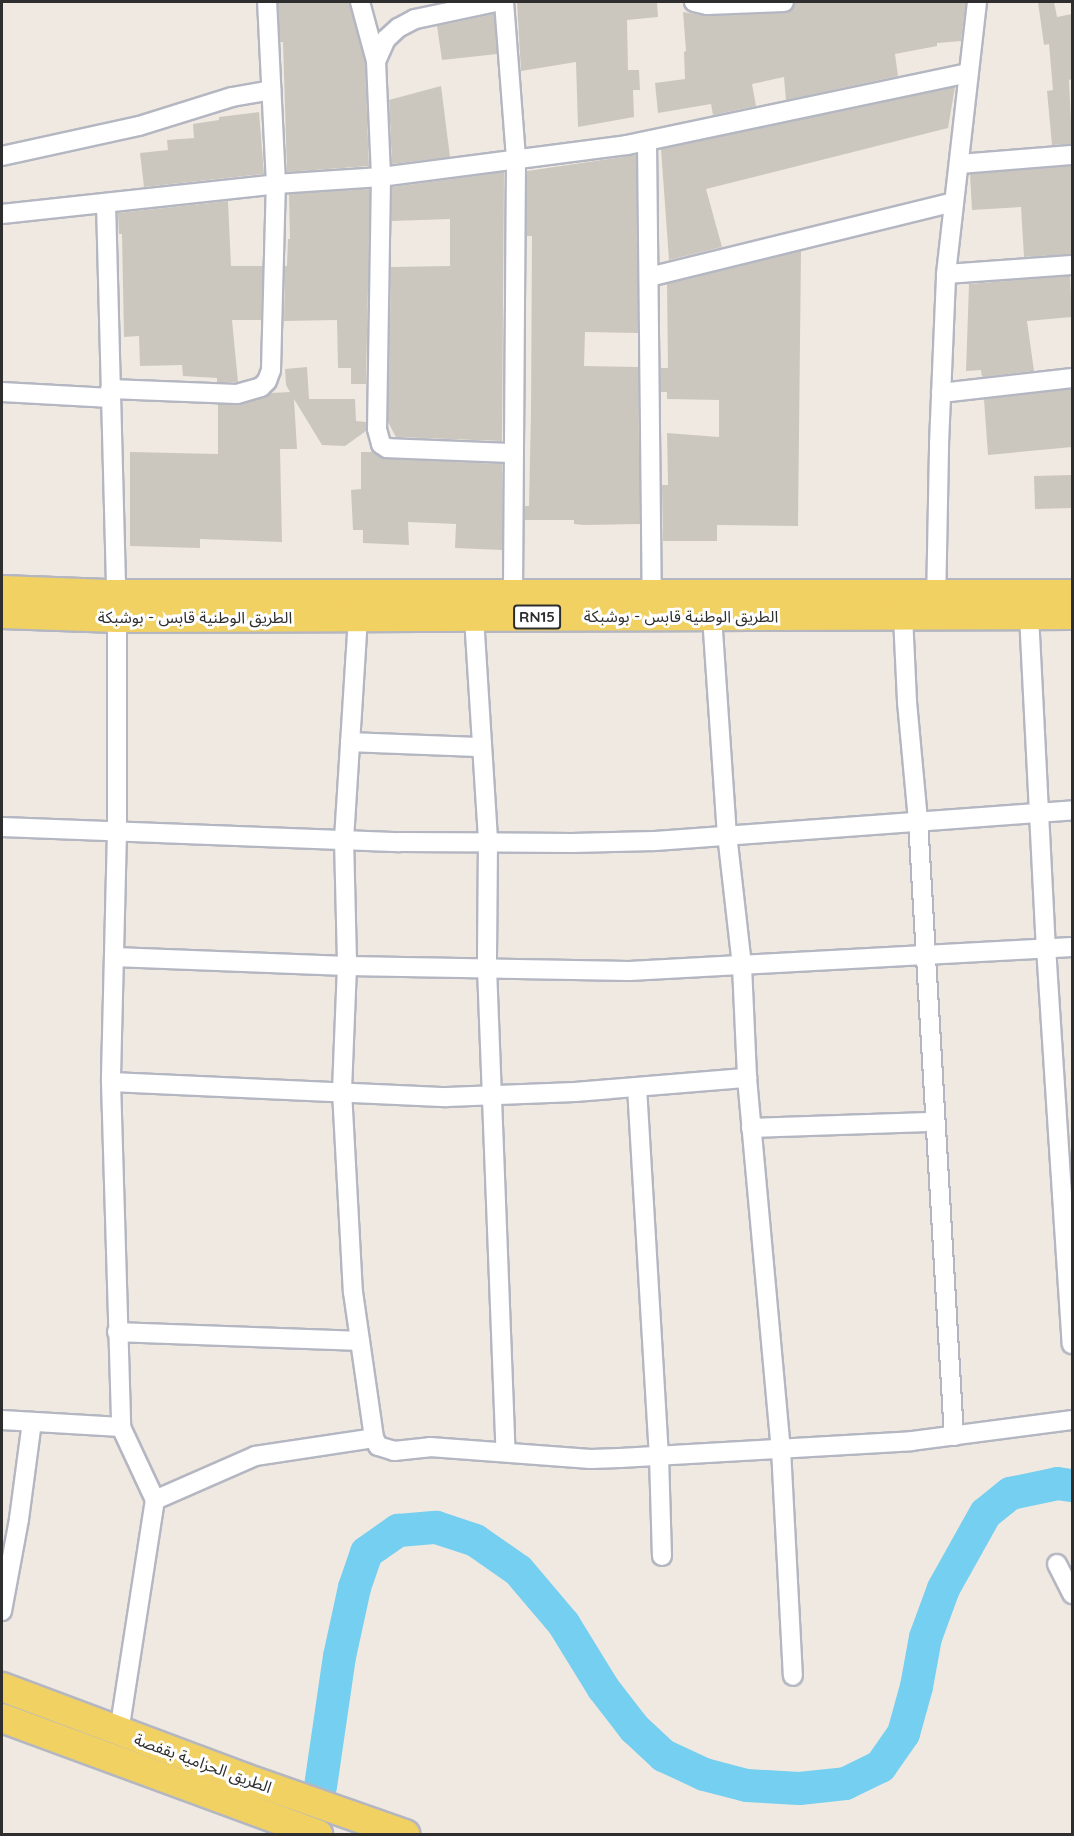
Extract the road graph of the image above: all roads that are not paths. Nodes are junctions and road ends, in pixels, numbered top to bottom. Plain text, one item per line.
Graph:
1 (267, 2) edge
2 (360, 2) edge
3 (496, 2) edge
4 (504, 2) edge
5 (694, 2) edge
6 (784, 2) edge
7 (977, 2) edge
8 (376, 61) junction
9 (968, 73) junction
10 (271, 90) junction
11 (647, 142) junction
12 (1072, 155) edge
13 (2, 156) edge
14 (516, 159) junction
15 (959, 164) junction
16 (381, 177) junction
17 (276, 184) junction
18 (954, 202) junction
19 (106, 203) junction
20 (2, 214) edge
21 (1072, 265) edge
22 (946, 274) junction
23 (649, 277) junction
24 (1072, 378) edge
25 (2, 392) edge
26 (941, 393) junction
27 (111, 394) junction
28 (514, 453) junction
29 (2, 590) edge
30 (1072, 594) edge
31 (652, 595) junction
32 (936, 605) junction
33 (116, 606) junction
34 (513, 606) junction
35 (2, 614) edge
36 (1029, 615) junction
37 (1072, 615) edge
38 (712, 616) junction
39 (903, 616) junction
40 (358, 617) junction
41 (474, 617) junction
42 (350, 742) junction
43 (482, 747) junction
44 (1072, 810) edge
45 (1039, 811) junction
46 (918, 820) junction
47 (2, 827) edge
48 (117, 831) junction
49 (727, 834) junction
50 (344, 839) junction
51 (488, 843) junction
52 (1046, 947) junction
53 (1072, 947) edge
54 (924, 954) junction
55 (114, 957) junction
56 (347, 966) junction
57 (742, 966) junction
58 (487, 968) junction
59 (747, 1078) junction
60 (111, 1082) junction
61 (637, 1087) junction
62 (342, 1091) junction
63 (492, 1096) junction
64 (934, 1122) junction
65 (751, 1128) junction
66 (117, 1332) junction
67 (360, 1341) junction
68 (1072, 1344) edge
69 (2, 1420) edge
70 (1072, 1420) edge
71 (32, 1422) junction
72 (121, 1426) junction
73 (954, 1436) junction
74 (374, 1438) junction
75 (781, 1449) junction
76 (506, 1452) junction
77 (659, 1456) junction
78 (155, 1500) junction
79 (662, 1556) dead end
80 (1057, 1564) dead end
81 (1072, 1594) edge
82 (2, 1611) edge
83 (793, 1676) dead end
84 (2, 1687) edge
85 (2, 1718) edge
86 (119, 1732) junction
87 (318, 1834) edge
88 (405, 1834) edge

1 - 10 street
2 - 8 street
3 - 8 street
4 - 14 street
5 - 6 street
7 - 9 street
8 - 16 street
9 - 11 street
9 - 15 street
10 - 13 street
10 - 17 street
11 - 14 street
11 - 23 street
12 - 15 street
14 - 16 street
14 - 28 street
15 - 18 street
16 - 17 street
16 - 28 street
17 - 19 street
17 - 27 street
18 - 22 street
18 - 23 street
19 - 20 street
19 - 27 street
21 - 22 street
22 - 26 street
23 - 31 street
24 - 26 street
25 - 27 street
26 - 32 street
27 - 33 street
28 - 34 street
29 - 33 main road, الطريق الوطنية قابس - بوشبكة / RN15
30 - 32 main road, الطريق الوطنية قابس - بوشبكة / RN15
31 - 32 main road, الطريق الوطنية قابس - بوشبكة / RN15
31 - 34 main road, الطريق الوطنية قابس - بوشبكة / RN15
32 - 36 main road, الطريق الوطنية قابس - بوشبكة / RN15
32 - 39 main road, الطريق الوطنية قابس - بوشبكة / RN15
33 - 34 main road, الطريق الوطنية قابس - بوشبكة / RN15
33 - 35 main road, الطريق الوطنية قابس - بوشبكة / RN15
33 - 40 main road, الطريق الوطنية قابس - بوشبكة / RN15
33 - 48 street
34 - 38 main road, الطريق الوطنية قابس - بوشبكة / RN15
34 - 41 main road, الطريق الوطنية قابس - بوشبكة / RN15
36 - 37 main road, الطريق الوطنية قابس - بوشبكة / RN15
36 - 45 street
38 - 39 main road, الطريق الوطنية قابس - بوشبكة / RN15
38 - 49 street
39 - 46 street
40 - 41 main road, الطريق الوطنية قابس - بوشبكة / RN15
40 - 42 street
41 - 43 street
42 - 43 street
42 - 50 street
43 - 51 street
44 - 45 street
45 - 46 street
45 - 52 street
46 - 49 street
46 - 54 street
47 - 48 street
48 - 50 street
48 - 55 street
49 - 51 street
49 - 57 street
50 - 51 street
50 - 56 street
51 - 58 street
52 - 53 street
52 - 54 street
52 - 68 street
54 - 57 street
54 - 64 street
55 - 56 street
55 - 60 street
56 - 58 street
56 - 62 street
57 - 58 street
57 - 59 street
58 - 63 street
59 - 61 street
59 - 65 street
60 - 62 street
60 - 66 street
61 - 63 street
61 - 77 street
62 - 63 street
62 - 67 street
63 - 76 street
64 - 65 street
64 - 73 street
65 - 75 street
66 - 67 street
66 - 72 street
67 - 74 street
69 - 71 street
70 - 73 street
71 - 72 street
71 - 82 street
72 - 78 street
73 - 75 street
74 - 76 street
74 - 78 street
75 - 77 street
75 - 83 street
76 - 77 street
77 - 79 street
78 - 86 street
80 - 81 street
84 - 86 main road, الطريق الحزامية بقفصة
85 - 87 main road, الطريق الحزامية بقفصة
86 - 88 main road, الطريق الحزامية بقفصة

